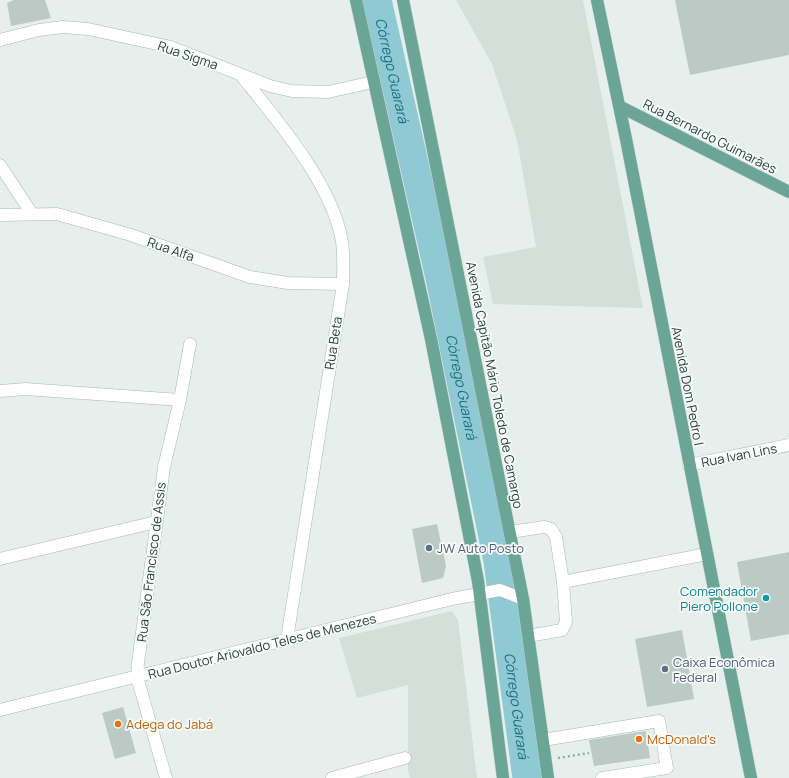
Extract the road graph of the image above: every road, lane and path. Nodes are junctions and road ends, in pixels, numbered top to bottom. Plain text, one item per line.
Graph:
1 (403, 0) edge
2 (597, 0) edge
3 (354, 3) edge
4 (0, 40) edge
5 (240, 74) junction
6 (373, 82) junction
7 (619, 106) junction
8 (0, 165) edge
9 (789, 192) edge
10 (32, 214) junction
11 (0, 215) edge
12 (343, 284) junction
13 (190, 344) dead end
14 (0, 391) edge
15 (180, 400) junction
16 (789, 445) edge
17 (689, 465) junction
18 (156, 522) junction
19 (510, 532) junction
20 (706, 554) junction
21 (0, 559) edge
22 (563, 582) junction
23 (483, 593) junction
24 (523, 599) junction
25 (528, 636) junction
26 (287, 639) junction
27 (137, 677) junction
28 (0, 710) edge
29 (543, 740) junction
30 (589, 753) dead end
31 (405, 758) dead end
32 (546, 760) junction
33 (166, 778) edge
34 (332, 778) edge
35 (503, 778) edge
36 (548, 778) edge
37 (602, 778) edge
38 (751, 778) edge

1 - 19 main road, Avenida Capitão Mário Toledo de Camargo
2 - 7 main road, Avenida Dom Pedro I
3 - 6 main road
4 - 5 street, Rua Sigma
5 - 6 street, Rua Sigma
5 - 12 street, Rua Beta
6 - 23 main road
7 - 9 main road, Rua Bernardo Guimarães
7 - 17 main road, Avenida Dom Pedro I
8 - 10 street
10 - 11 street, Rua Alfa
10 - 12 street, Rua Alfa
12 - 26 street, Rua Beta
13 - 15 street, Rua São Francisco de Assis
14 - 15 street
15 - 18 street, Rua São Francisco de Assis
16 - 17 street, Rua Ivan Lins
17 - 20 main road, Avenida Dom Pedro I
18 - 21 street
18 - 27 street, Rua São Francisco de Assis
19 - 22 street
19 - 24 main road, Avenida Capitão Mário Toledo de Camargo
20 - 22 street
20 - 38 main road, Avenida Dom Pedro I
22 - 25 street
23 - 24 street, Rua Doutor Ariovaldo Teles de Menezes
23 - 26 street, Rua Doutor Ariovaldo Teles de Menezes
23 - 35 main road
24 - 25 main road, Avenida Capitão Mário Toledo de Camargo
25 - 29 main road, Avenida Capitão Mário Toledo de Camargo
26 - 27 street, Rua Doutor Ariovaldo Teles de Menezes
27 - 28 street, Rua Doutor Ariovaldo Teles de Menezes
27 - 33 street, Rua São Francisco de Assis
29 - 32 main road, Avenida Capitão Mário Toledo de Camargo
29 - 37 street
30 - 32 path
31 - 34 street
32 - 36 main road, Avenida Capitão Mário Toledo de Camargo

